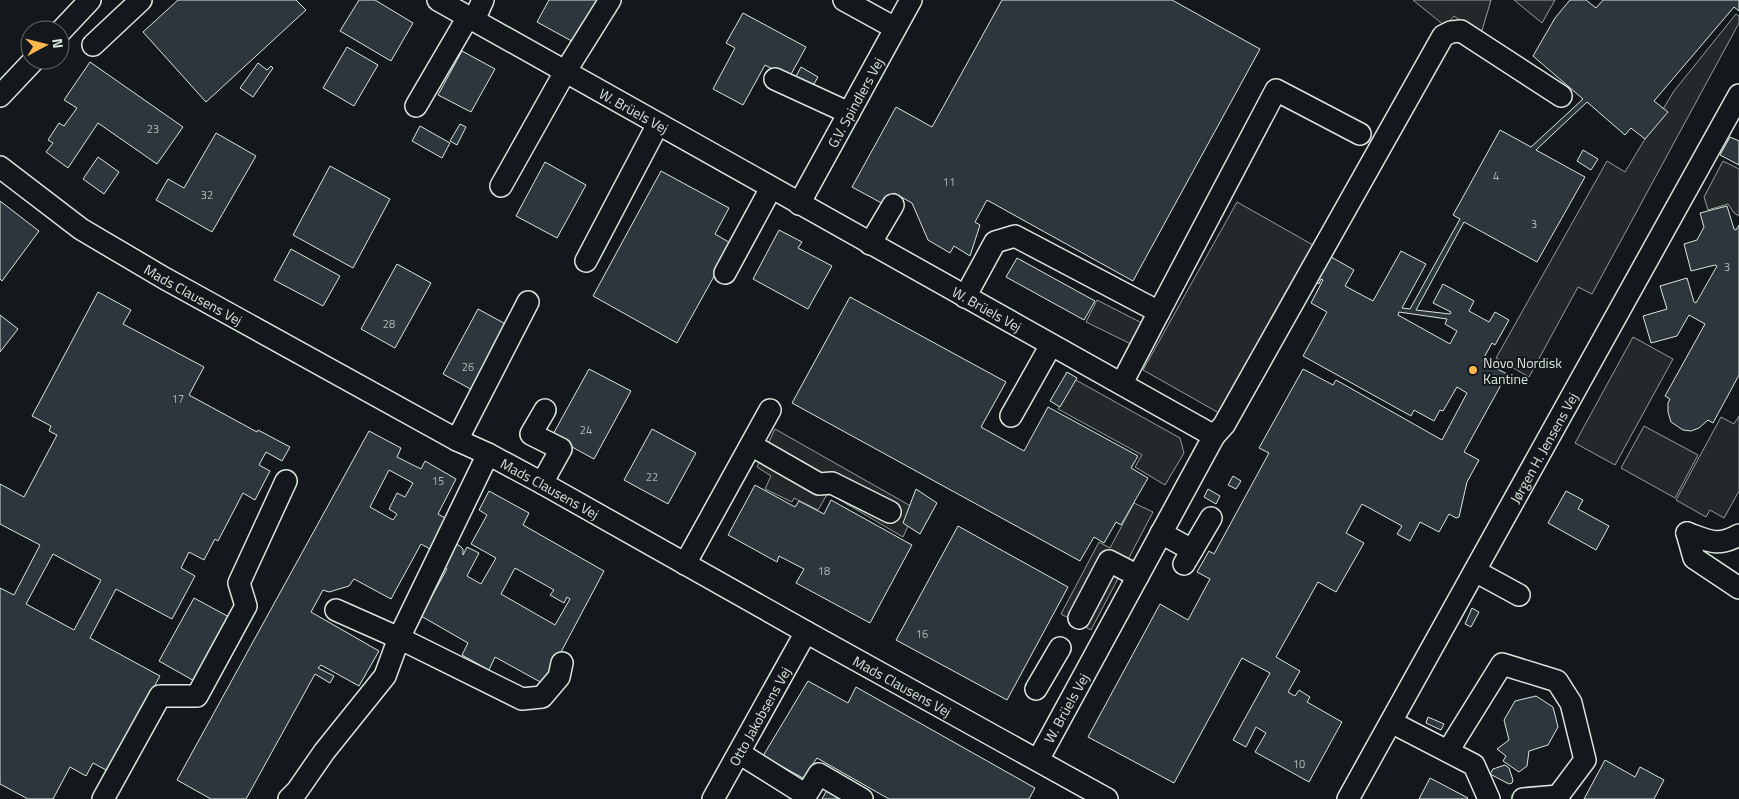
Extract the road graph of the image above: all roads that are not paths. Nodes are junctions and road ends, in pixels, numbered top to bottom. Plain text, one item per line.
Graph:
1 (90, 0) edge
2 (141, 0) edge
3 (438, 0) edge
4 (483, 0) edge
5 (610, 0) edge
6 (844, 0) edge
7 (911, 0) edge
8 (471, 19) junction
9 (70, 21) edge
10 (896, 28) junction
11 (93, 45) dead end
12 (25, 70) edge
13 (566, 72) junction
14 (776, 79) dead end
15 (1739, 95) edge
16 (0, 96) edge
17 (1561, 96) dead end
18 (416, 106) dead end
19 (849, 113) junction
20 (658, 124) junction
21 (1360, 134) dead end
22 (0, 167) edge
23 (501, 186) dead end
24 (771, 188) junction
25 (799, 204) junction
26 (893, 205) dead end
27 (870, 244) junction
28 (586, 261) dead end
29 (725, 273) dead end
30 (965, 297) junction
31 (528, 302) dead end
32 (1160, 312) junction
33 (1051, 345) junction
34 (1122, 383) junction
35 (545, 410) dead end
36 (770, 410) dead end
37 (1011, 416) dead end
38 (1214, 436) junction
39 (457, 440) junction
40 (751, 445) junction
41 (488, 454) junction
42 (286, 481) dead end
43 (542, 483) junction
44 (890, 512) dead end
45 (1211, 518) dead end
46 (1161, 533) junction
47 (1739, 535) edge
48 (685, 564) junction
49 (1475, 571) junction
50 (1138, 576) junction
51 (1739, 588) edge
52 (1519, 595) dead end
53 (336, 610) dead end
54 (1079, 618) dead end
55 (806, 632) junction
56 (399, 638) junction
57 (1060, 648) dead end
58 (562, 663) dead end
59 (1048, 670) junction
60 (1078, 687) junction
61 (1036, 689) dead end
62 (1391, 722) junction
63 (1448, 751) junction
64 (739, 753) junction
65 (1038, 760) junction
66 (786, 792) edge
67 (1095, 796) edge
68 (102, 799) edge
69 (289, 799) edge
70 (713, 799) edge
71 (862, 799) edge
72 (1348, 799) edge
73 (1489, 799) edge
74 (1523, 799) edge

1 - 9 street
2 - 11 street
3 - 8 street, W. Brüels Vej
4 - 8 street
5 - 13 street
6 - 10 street
7 - 10 street, G.V. Spindlers Vej
8 - 13 street, W. Brüels Vej
8 - 18 street
10 - 19 street, G.V. Spindlers Vej
12 - 16 street
13 - 20 street, W. Brüels Vej
13 - 23 street
14 - 19 street
15 - 49 street, Jørgen H. Jensens Vej
17 - 38 street
19 - 25 street, G.V. Spindlers Vej
20 - 24 street, W. Brüels Vej
20 - 28 street
21 - 32 street
22 - 39 street, Mads Clausens Vej
24 - 25 street, W. Brüels Vej
24 - 29 street
25 - 27 street, W. Brüels Vej
26 - 27 street
27 - 30 street, W. Brüels Vej
30 - 32 street
30 - 33 street, W. Brüels Vej
31 - 39 street
32 - 34 street
33 - 34 street, W. Brüels Vej
33 - 37 street
34 - 38 street, W. Brüels Vej
35 - 43 street
36 - 40 street
38 - 46 street, W. Brüels Vej
39 - 41 street, Mads Clausens Vej
40 - 44 street
40 - 48 street
41 - 43 street, Mads Clausens Vej
41 - 56 street
42 - 68 street
43 - 48 street, Mads Clausens Vej
45 - 46 street
46 - 50 street, W. Brüels Vej
47 - 51 street
48 - 55 street, Mads Clausens Vej
49 - 52 street
49 - 62 street, Jørgen H. Jensens Vej
50 - 54 street
50 - 60 street, W. Brüels Vej
53 - 56 street
55 - 64 street, Otto Jakobsens Vej
55 - 65 street, Mads Clausens Vej
56 - 58 street
56 - 69 street
57 - 59 street
59 - 60 street
59 - 61 street
60 - 65 street, W. Brüels Vej
62 - 63 street
62 - 72 street, Jørgen H. Jensens Vej
63 - 73 street
63 - 74 street
64 - 66 street
64 - 70 street, Otto Jakobsens Vej
65 - 67 street, Mads Clausens Vej
66 - 71 street

